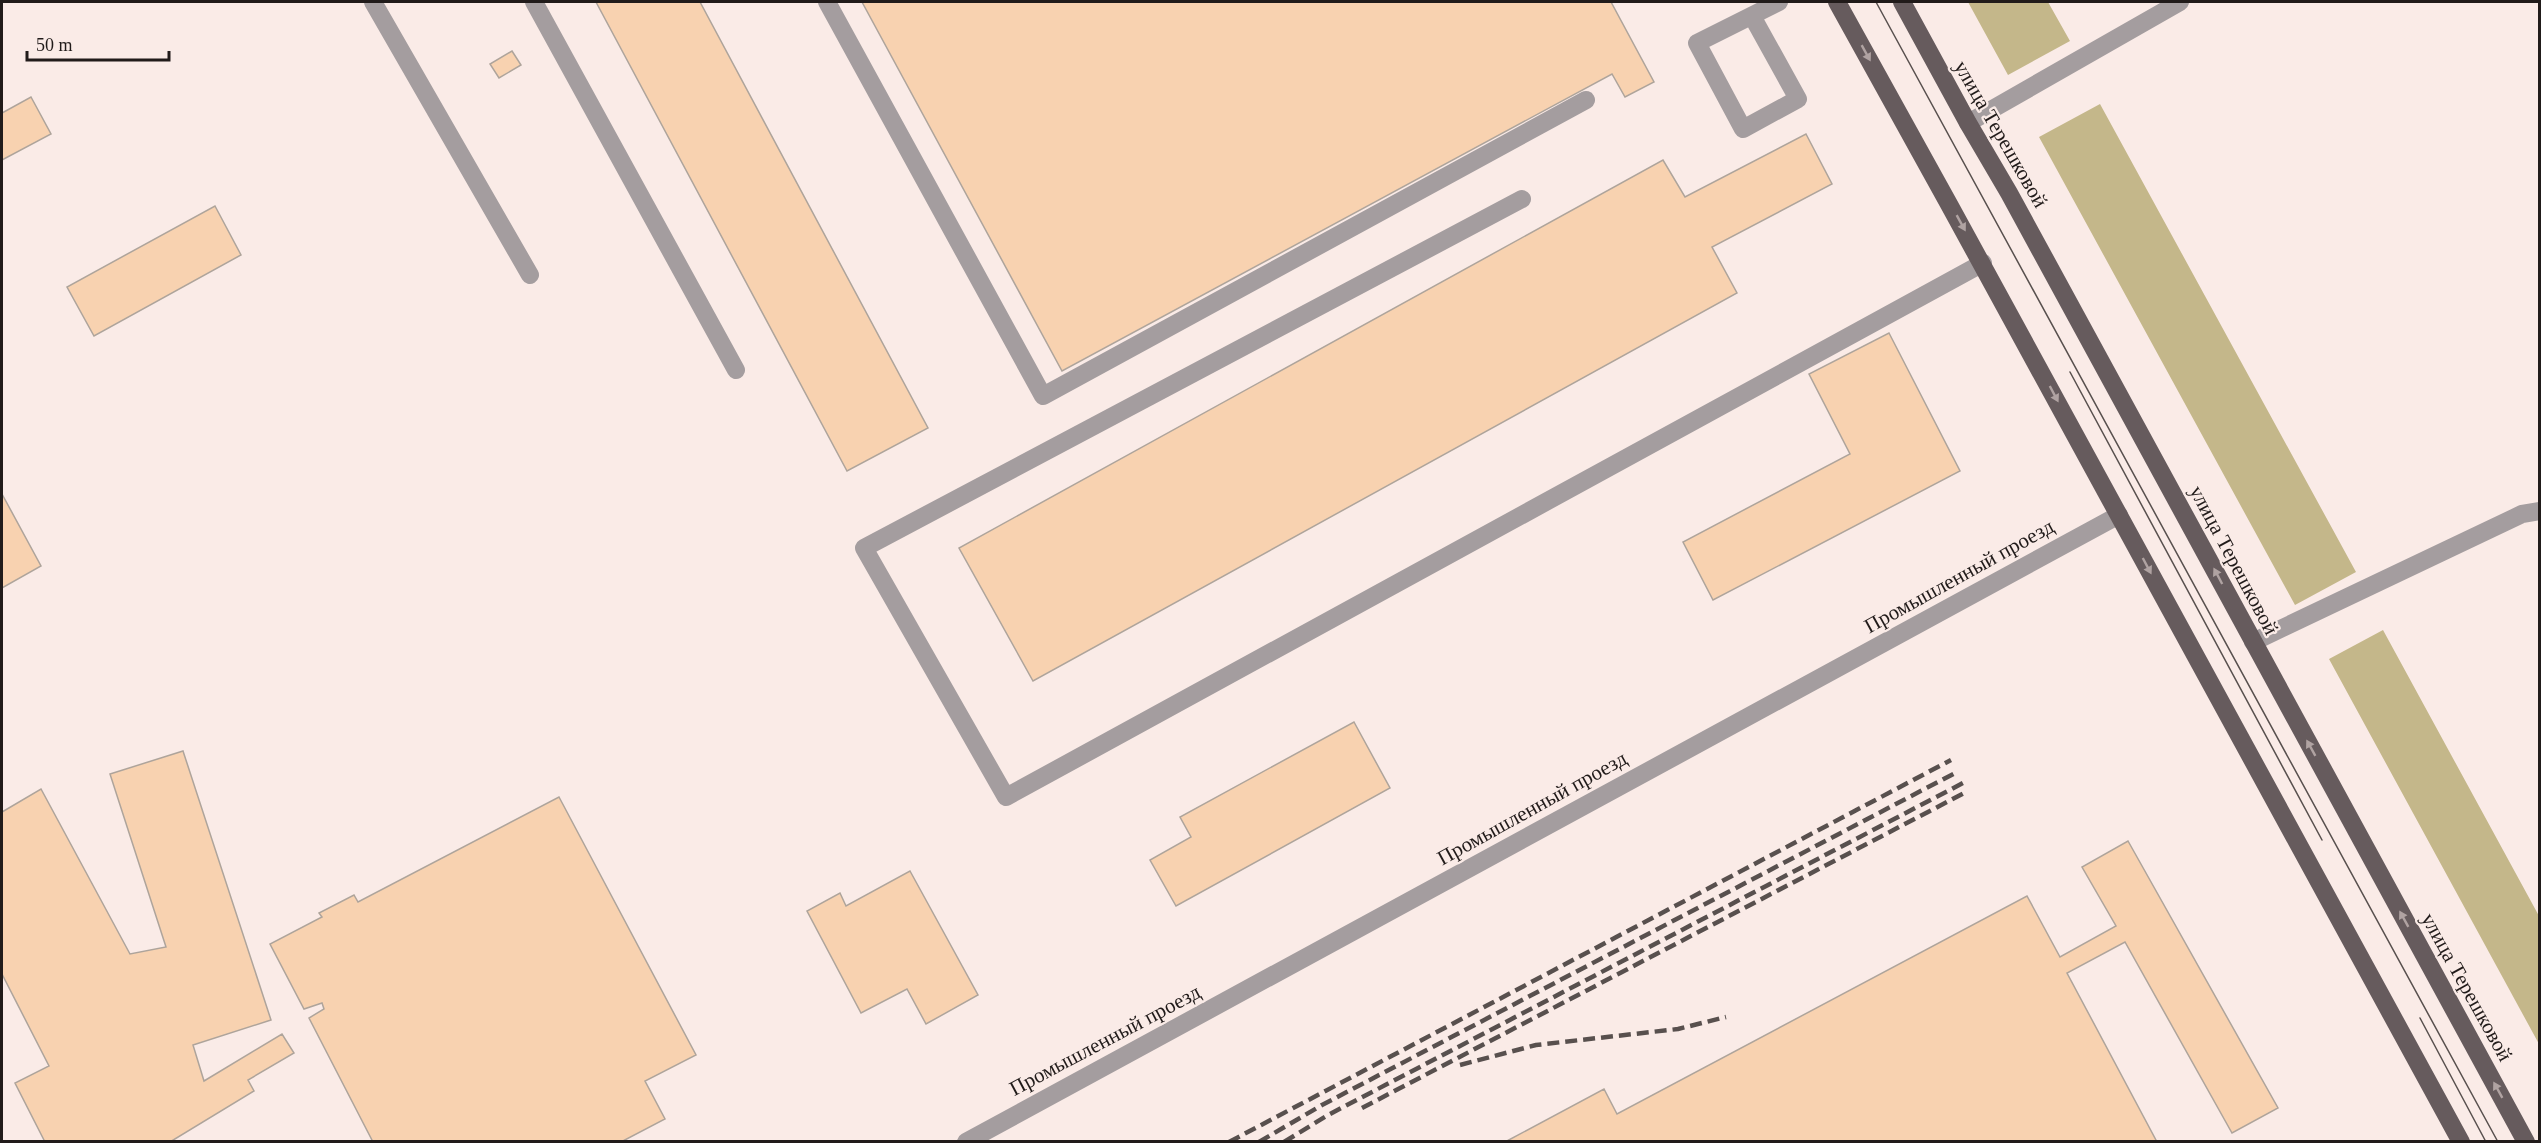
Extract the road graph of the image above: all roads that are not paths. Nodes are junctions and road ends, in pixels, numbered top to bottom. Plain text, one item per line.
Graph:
1 (373, 2) edge
2 (534, 2) edge
3 (827, 2) edge
4 (1779, 2) edge
5 (1837, 2) edge
6 (1902, 2) edge
7 (2180, 2) edge
8 (1752, 16) junction
9 (1586, 100) dead end
10 (1968, 123) junction
11 (1522, 199) dead end
12 (1983, 263) junction
13 (530, 275) dead end
14 (736, 370) dead end
15 (2540, 511) edge
16 (2119, 515) junction
17 (2253, 642) junction
18 (966, 1142) edge
19 (2461, 1142) edge
20 (2526, 1142) edge

1 - 13 lane
2 - 14 lane
3 - 9 lane
4 - 8 lane
5 -> 12 main road
6 - 10 main road, улица Терешковой
7 - 10 lane
8 - 8 lane
17 -> 10 main road, улица Терешковой
11 - 12 lane
12 -> 16 main road
15 - 17 lane
16 - 18 lane, Промышленный проезд
16 -> 19 main road
20 -> 17 main road, улица Терешковой

